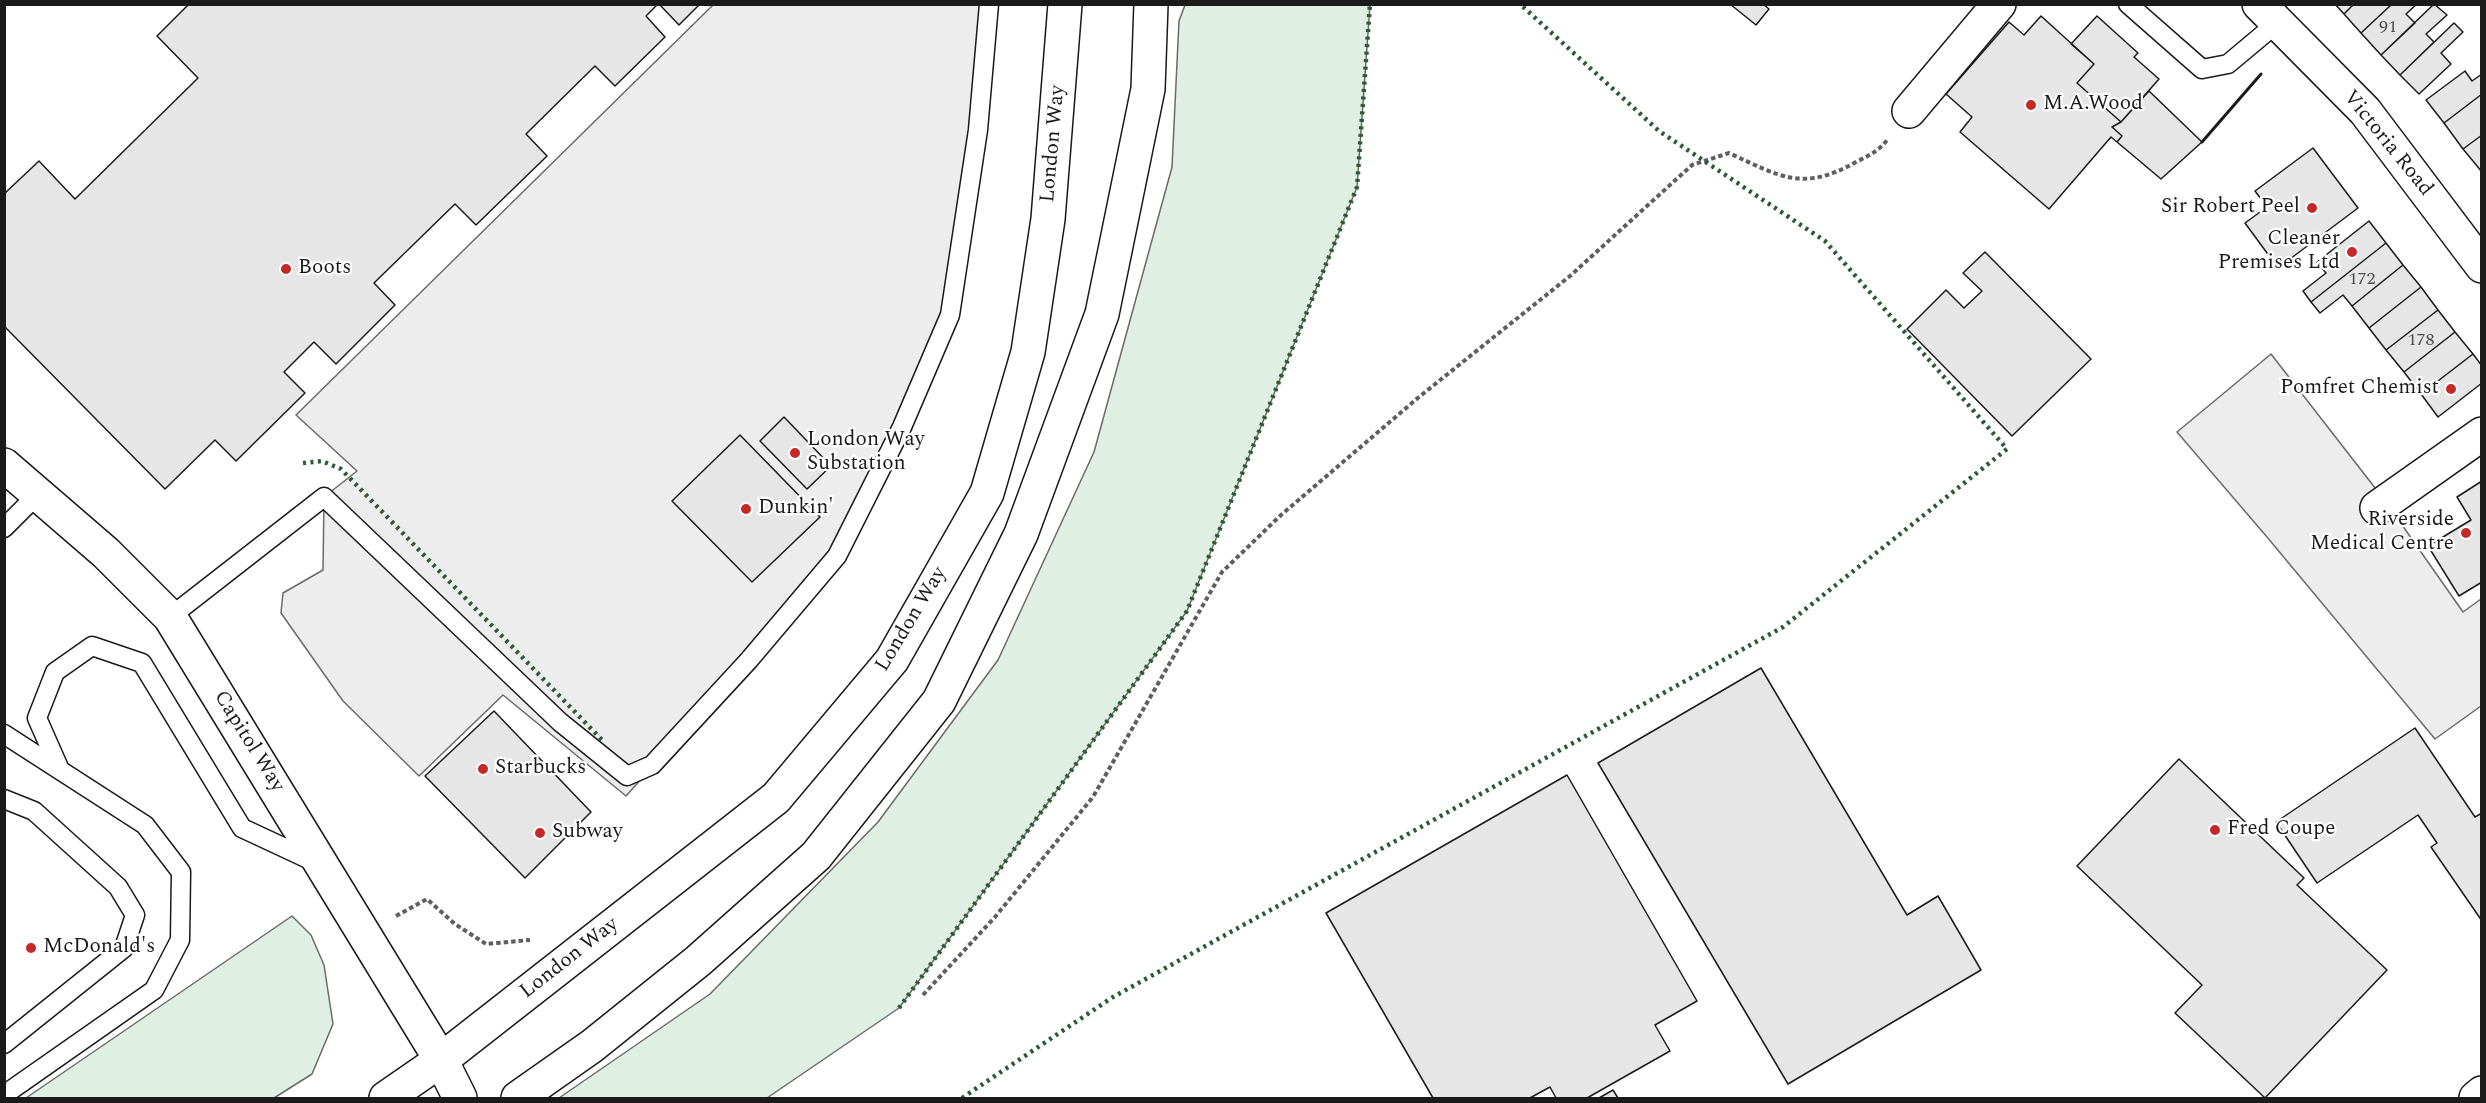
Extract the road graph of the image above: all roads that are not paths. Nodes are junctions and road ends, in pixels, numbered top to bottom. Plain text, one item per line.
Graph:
1 (989, 4) edge
2 (1065, 4) edge
3 (1151, 4) edge
4 (1999, 4) edge
5 (2128, 4) edge
6 (2268, 14) edge
7 (1909, 111) road end
8 (2481, 266) edge
9 (2481, 434) edge
10 (4, 465) edge
11 (38, 495) junction
12 (2377, 508) dead end
13 (4, 528) edge
14 (170, 617) junction
15 (4, 734) edge
16 (60, 770) junction
17 (4, 799) edge
18 (324, 866) junction
19 (4, 1044) edge
20 (441, 1060) junction
21 (2481, 1093) edge
22 (4, 1095) edge
23 (386, 1098) edge
24 (460, 1098) edge
25 (518, 1098) edge
26 (2476, 1098) edge

1 - 14 lane
2 - 20 main road, London Way
3 - 25 main road
4 - 7 main road
5 - 6 lane
6 - 8 main road, Victoria Road
9 - 12 main road
10 - 11 main road, Capitol Way
11 - 13 lane
11 - 14 main road, Capitol Way
14 - 18 main road, Capitol Way
15 - 16 lane
16 - 18 lane
16 - 22 lane
17 - 19 lane
18 - 20 main road, Capitol Way
20 - 23 main road, London Way
20 - 24 main road, Capitol Way
21 - 26 main road

